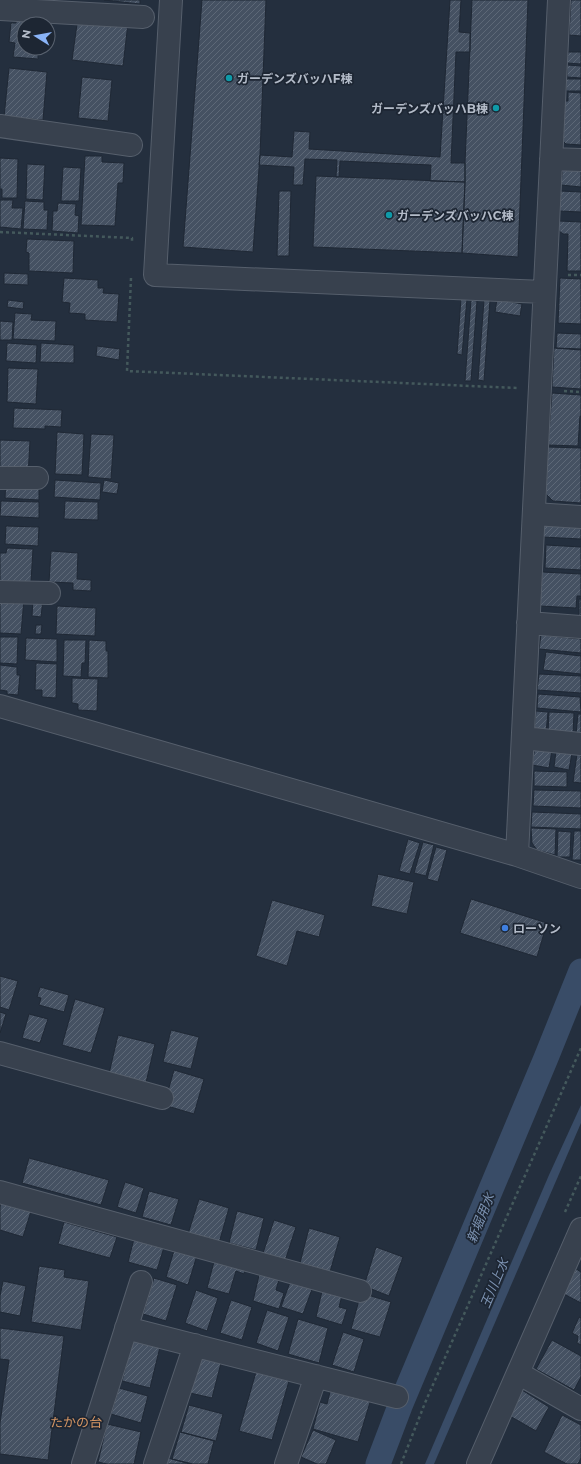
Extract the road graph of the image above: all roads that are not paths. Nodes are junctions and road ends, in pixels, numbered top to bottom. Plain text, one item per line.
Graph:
1 (1, 0) edge
2 (171, 0) edge
3 (559, 0) edge
4 (0, 9) edge
5 (0, 14) edge
6 (143, 17) dead end
7 (0, 126) edge
8 (131, 145) dead end
9 (551, 159) junction
10 (581, 160) edge
11 (544, 292) junction
12 (0, 478) edge
13 (37, 478) dead end
14 (534, 514) junction
15 (581, 517) edge
16 (0, 592) edge
17 (49, 594) dead end
18 (528, 623) junction
19 (581, 628) edge
20 (0, 706) edge
21 (523, 738) junction
22 (581, 744) edge
23 (517, 855) junction
24 (581, 877) edge
25 (0, 1052) edge
26 (162, 1098) dead end
27 (0, 1192) edge
28 (581, 1229) edge
29 (576, 1255) edge
30 (141, 1282) dead end
31 (360, 1291) dead end
32 (126, 1328) junction
33 (195, 1345) junction
34 (518, 1373) junction
35 (316, 1376) junction
36 (397, 1397) dead end
37 (581, 1409) edge
38 (83, 1464) edge
39 (155, 1464) edge
40 (286, 1464) edge
41 (478, 1464) edge

1 - 4 street
2 - 11 street
3 - 9 street
4 - 5 street
4 - 6 street
7 - 8 street
9 - 10 street
9 - 11 street
11 - 14 street
12 - 13 street
14 - 15 street
14 - 18 street
16 - 17 street
18 - 19 street
18 - 21 street
20 - 23 street
21 - 22 street
21 - 23 street
23 - 24 street
25 - 26 street
27 - 31 street
28 - 29 street
29 - 34 street
30 - 32 street
32 - 33 street
32 - 38 street
33 - 35 street
33 - 39 street
34 - 37 street
34 - 41 street
35 - 36 street
35 - 40 street

